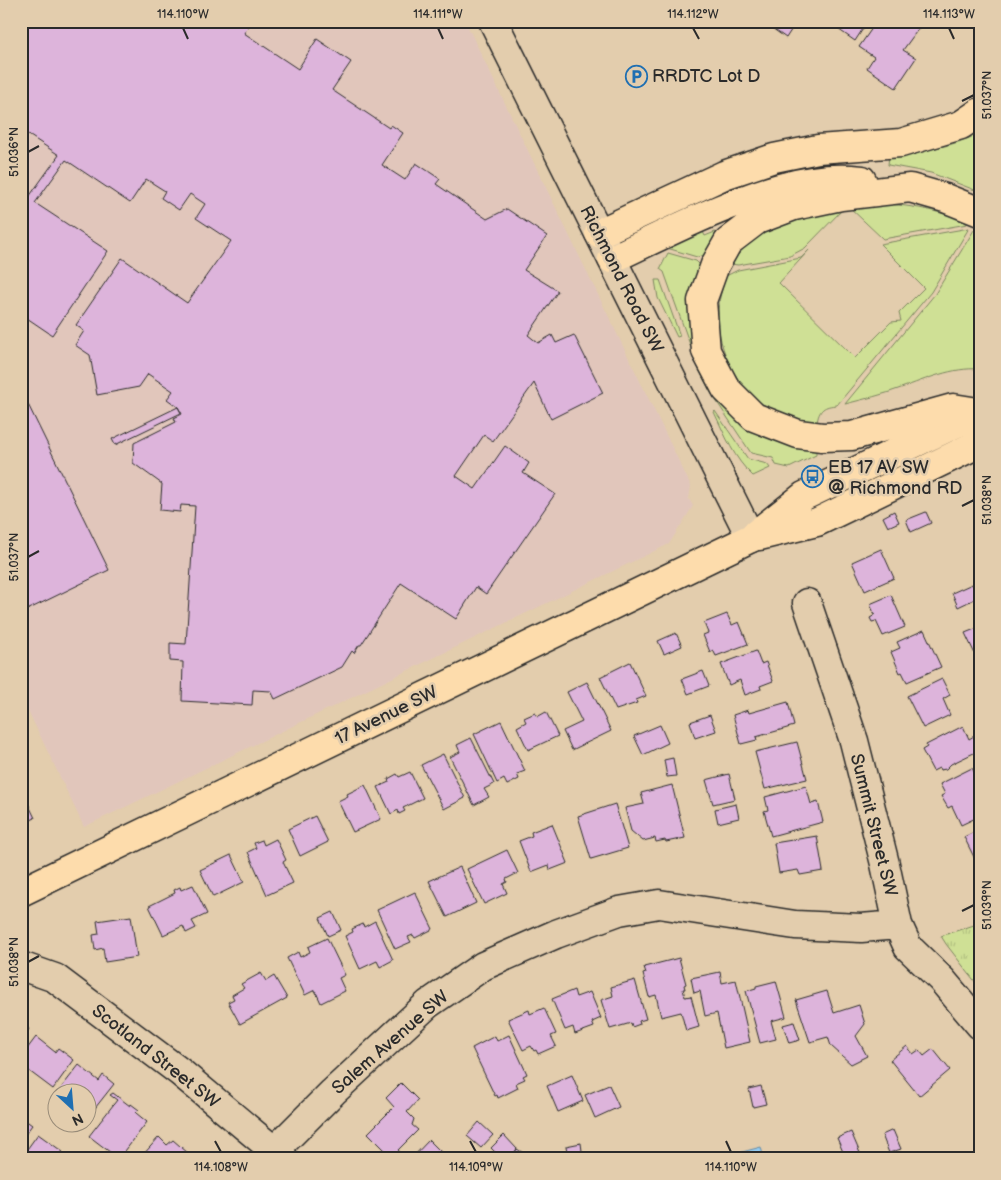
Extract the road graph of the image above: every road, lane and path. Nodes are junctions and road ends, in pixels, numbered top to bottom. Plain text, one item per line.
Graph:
1 (493, 21) edge
2 (980, 112) edge
3 (910, 188) junction
4 (980, 212) edge
5 (599, 233) junction
6 (612, 259) junction
7 (979, 412) edge
8 (980, 443) edge
9 (751, 538) junction
10 (807, 603) dead end
11 (21, 892) edge
12 (898, 925) junction
13 (21, 966) edge
14 (980, 1025) edge
15 (280, 1154) edge

1 - 5 street, Richmond Road SW
2 - 5 main road
3 - 4 main road
3 - 6 main road
3 - 7 main road
5 - 6 street, Richmond Road SW
6 - 9 street, Richmond Road SW
7 - 9 main road, 17 Avenue SW
8 - 9 main road, 17 Avenue SW
9 - 11 main road, 17 Avenue SW
10 - 12 street, Summit Street SW
12 - 14 street, Summit Street SW
12 - 15 street, Salem Avenue SW
13 - 15 street, Scotland Street SW

